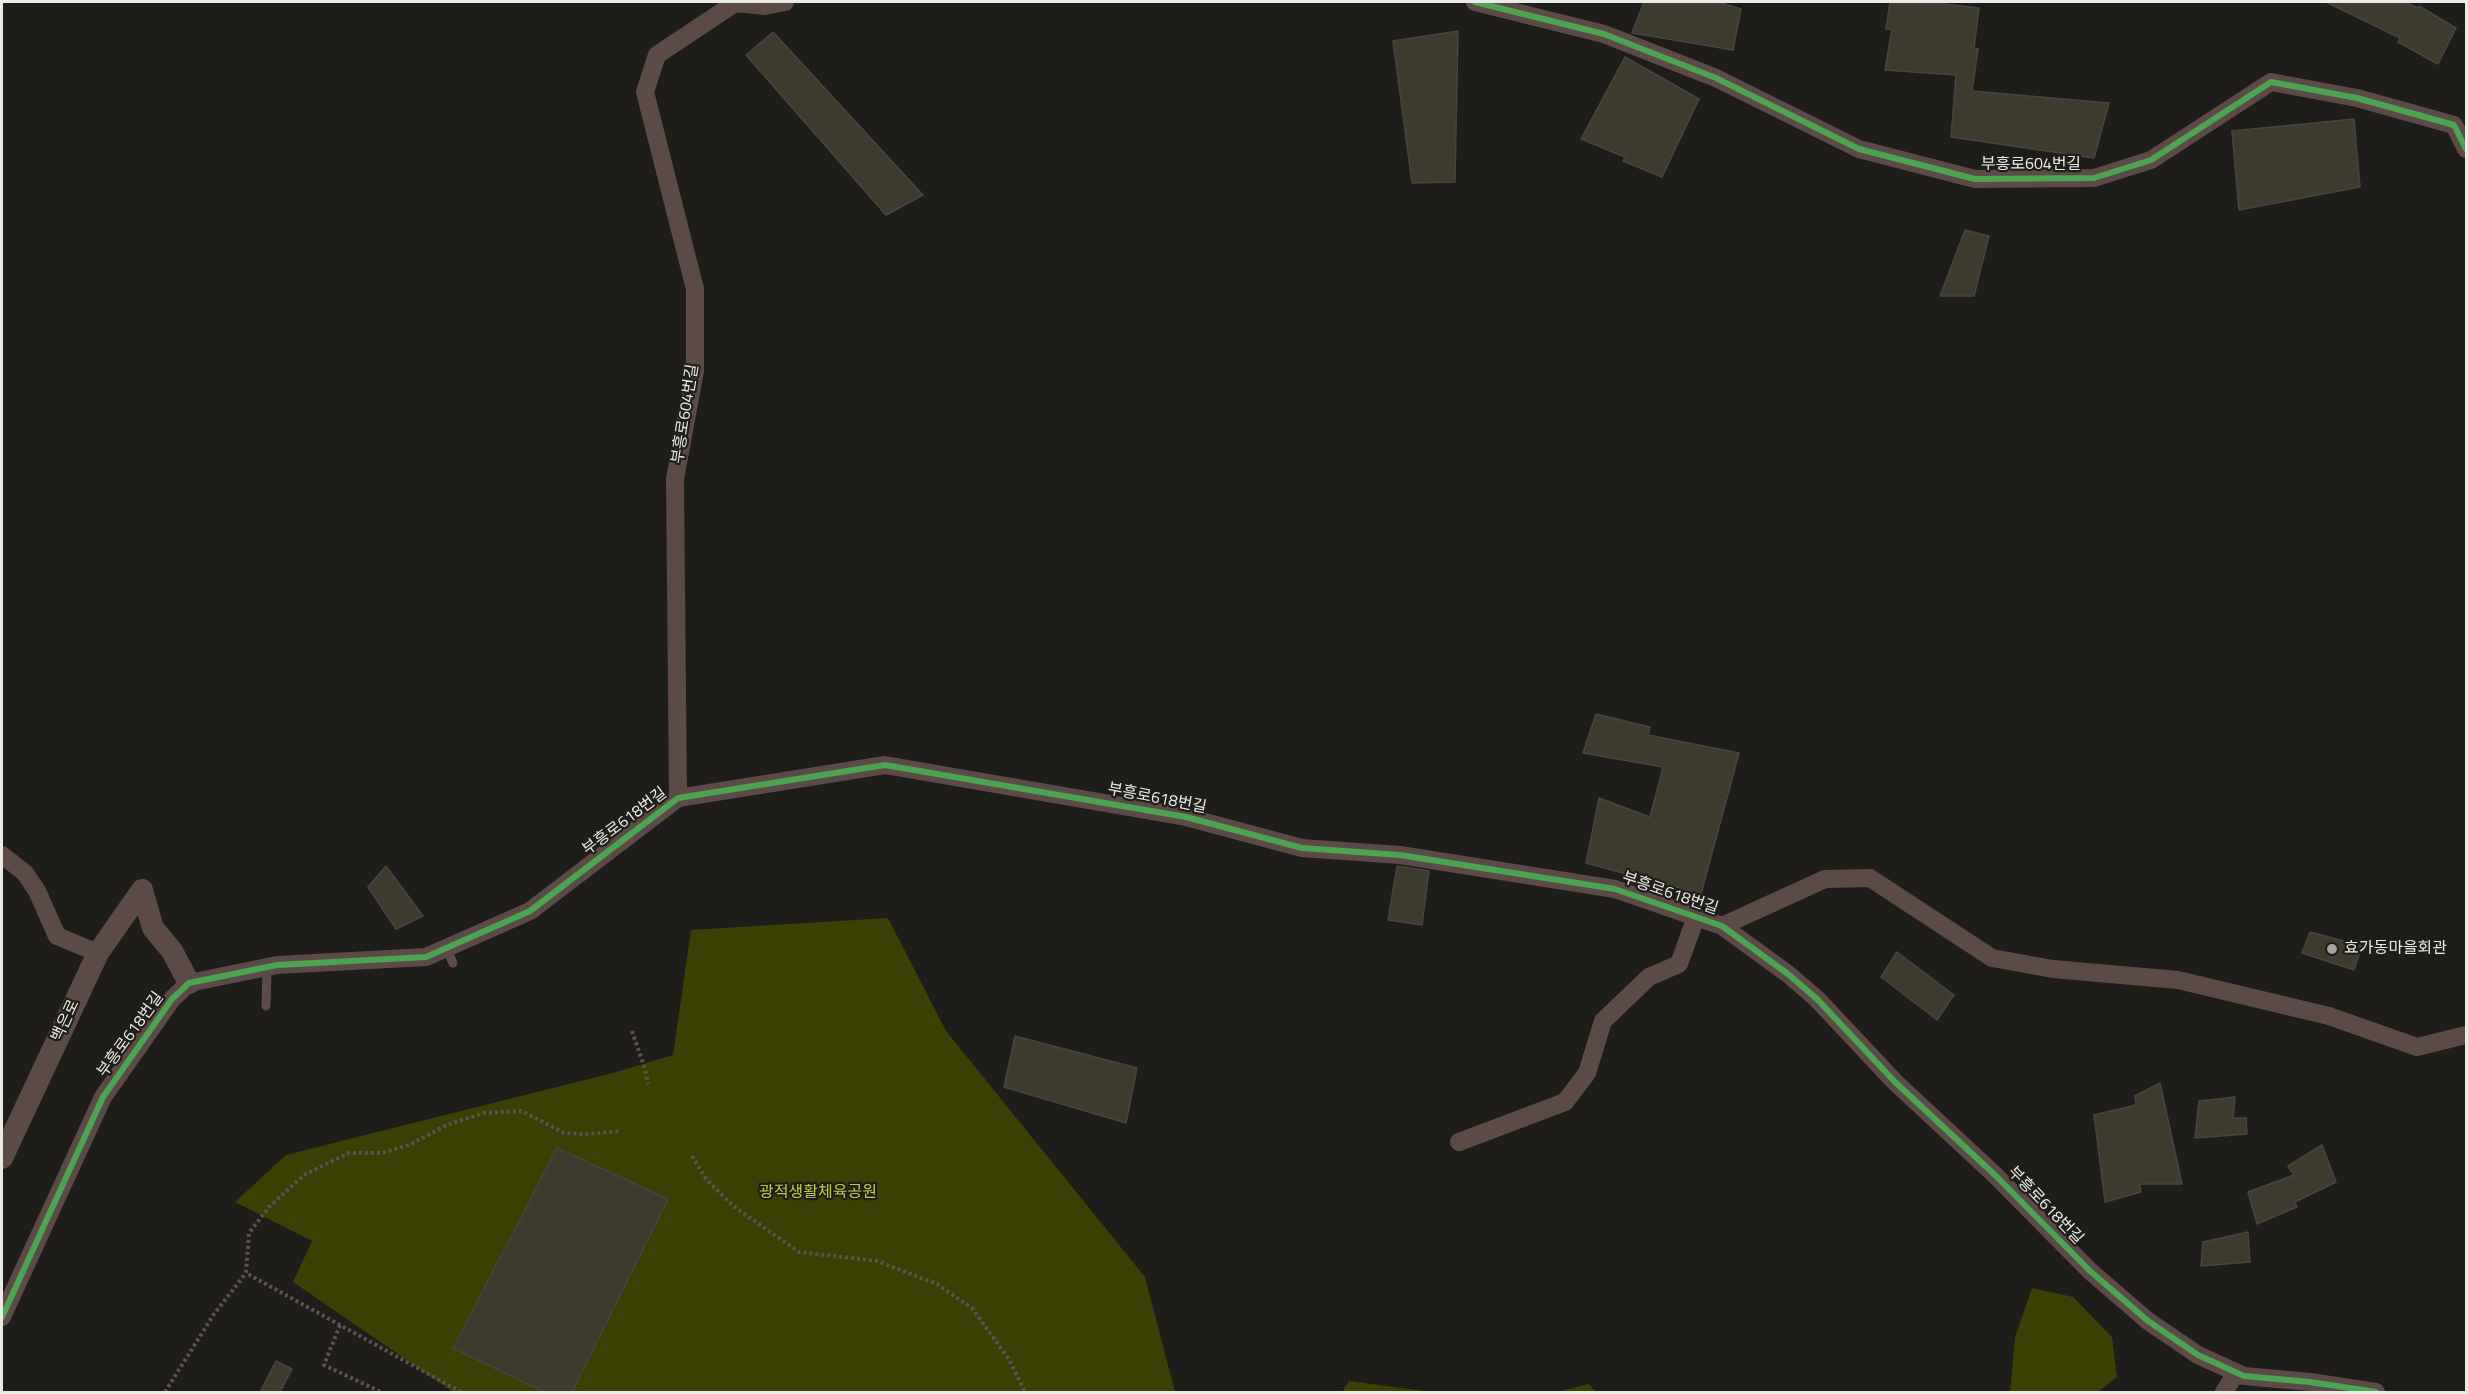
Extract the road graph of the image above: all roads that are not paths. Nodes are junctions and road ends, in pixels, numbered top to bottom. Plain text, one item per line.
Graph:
1 (785, 2) edge
2 (1475, 2) edge
3 (767, 4) edge
4 (2466, 149) edge
5 (678, 798) junction
6 (2, 855) edge
7 (1696, 917) junction
8 (1722, 926) junction
9 (98, 953) junction
10 (267, 969) junction
11 (189, 983) junction
12 (266, 1006) dead end
13 (2466, 1035) edge
14 (1459, 1142) dead end
15 (2, 1158) edge
16 (2, 1317) edge
17 (2236, 1373) junction
18 (2224, 1392) edge
19 (2376, 1392) edge

1 - 3 street, 부흥로604번길
2 - 4 street, 부흥로604번길
3 - 5 street, 부흥로604번길
5 - 7 street, 부흥로618번길
5 - 10 street, 부흥로618번길
6 - 9 street
7 - 8 street, 부흥로618번길
7 - 14 street, 부흥로618번길
8 - 13 street, 부흥로618번길
8 - 17 street, 부흥로618번길
9 - 11 street, 백은로
9 - 15 street, 백은로
10 - 11 street, 부흥로618번길
10 - 12 lane
11 - 16 street, 부흥로618번길
17 - 18 street
17 - 19 street, 부흥로618번길

